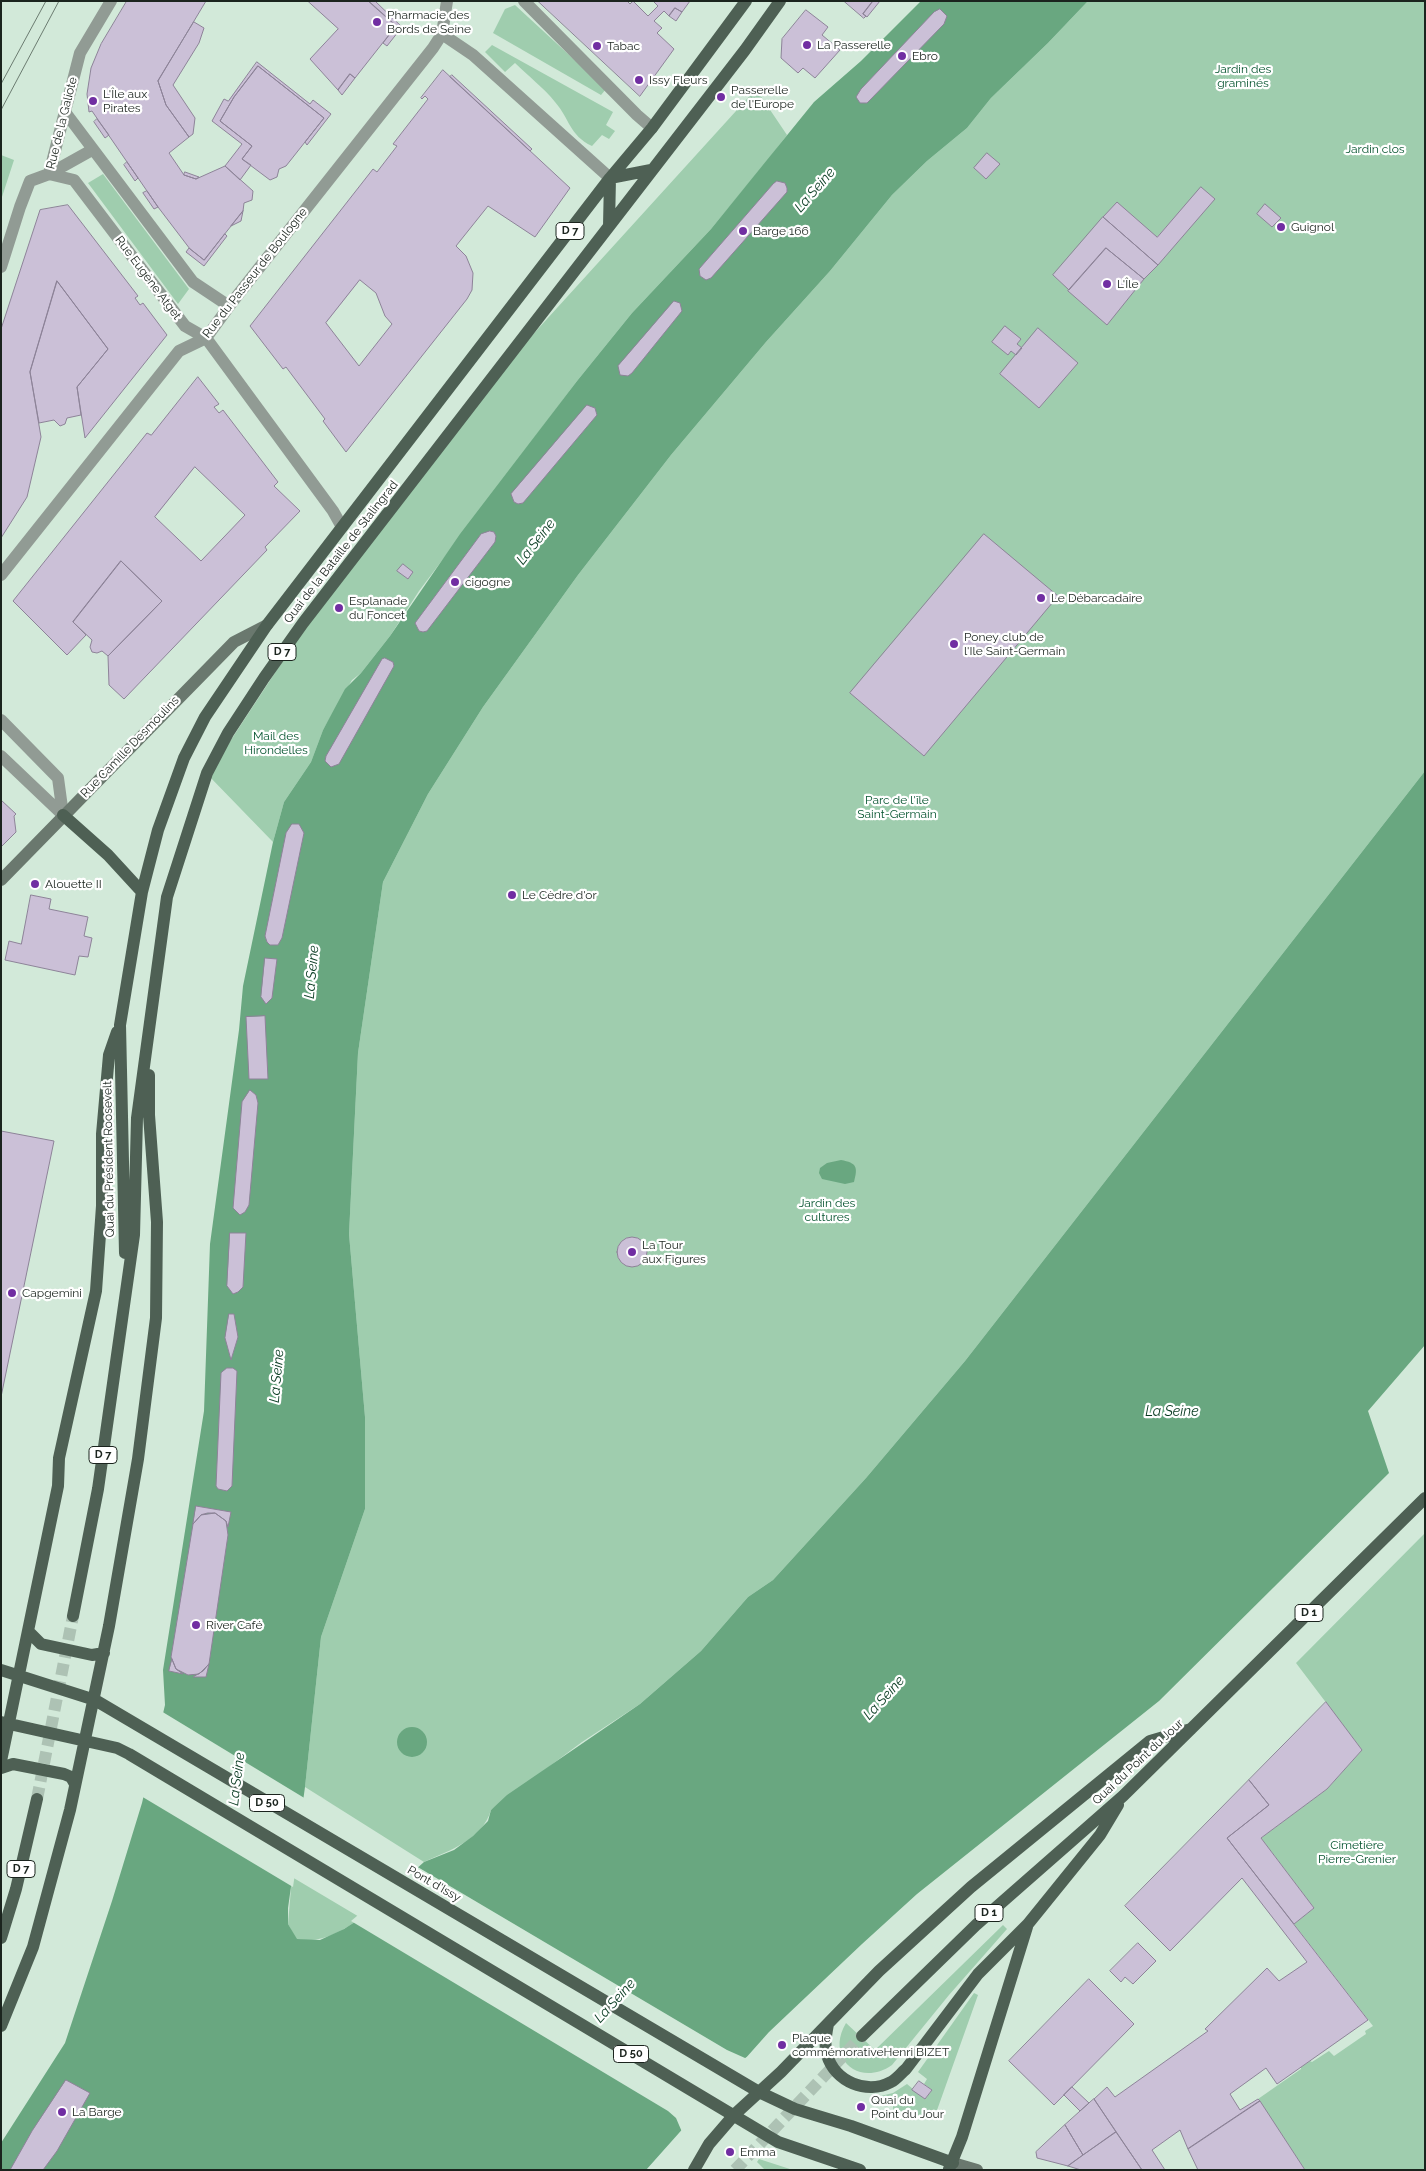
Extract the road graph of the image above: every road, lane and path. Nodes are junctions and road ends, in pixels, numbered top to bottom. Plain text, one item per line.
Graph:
1 (111, 1) edge
2 (447, 1) edge
3 (524, 1) edge
4 (746, 1) edge
5 (780, 1) edge
6 (442, 34) junction
7 (65, 112) junction
8 (652, 128) junction
9 (92, 150) junction
10 (651, 170) junction
11 (49, 174) junction
12 (610, 178) junction
13 (609, 226) junction
14 (1, 266) edge
15 (229, 306) junction
16 (206, 338) junction
17 (342, 527) junction
18 (1, 575) edge
19 (267, 626) junction
20 (1, 720) edge
21 (1, 756) edge
22 (64, 815) junction
23 (1, 880) edge
24 (142, 892) junction
25 (120, 1025) junction
26 (148, 1029) junction
27 (126, 1293) junction
28 (1425, 1498) edge
29 (73, 1616) tunnel mouth
30 (29, 1632) junction
31 (104, 1652) junction
32 (1, 1670) edge
33 (20, 1676) junction
34 (95, 1700) junction
35 (5, 1723) edge
36 (1193, 1729) junction
37 (85, 1740) junction
38 (1, 1761) edge
39 (1, 1768) edge
40 (75, 1784) junction
41 (1123, 1796) junction
42 (37, 1799) tunnel mouth
43 (1028, 1924) junction
44 (1, 1938) edge
45 (828, 2024) junction
46 (1, 2026) edge
47 (862, 2036) tunnel mouth
48 (760, 2092) junction
49 (734, 2115) junction
50 (951, 2166) edge
51 (694, 2170) edge
52 (860, 2170) edge
53 (977, 2170) edge

1 - 7 street, Rue de la Galiote
2 - 6 street, Rue du Passeur de Boulogne
3 - 8 street
4 - 8 main road, Quai de la Bataille de Stalingrad / D 7
5 - 10 main road, Quai de la Bataille de Stalingrad / D 7
6 - 12 street
6 - 15 street, Rue du Passeur de Boulogne
7 - 9 street
7 - 11 street, Rue de la Galiote
8 - 12 main road, Quai de la Bataille de Stalingrad / D 7
9 - 11 street
9 - 15 street
10 - 12 main road
10 - 13 main road, Quai de la Bataille de Stalingrad / D 7
11 - 14 street, Rue de la Galiote
11 - 16 street, Rue Eugène Atget
12 - 13 main road
12 - 17 main road, Quai de la Bataille de Stalingrad / D 7
13 - 26 main road, Quai de la Bataille de Stalingrad / D 7
15 - 16 street, Rue du Passeur de Boulogne
16 - 17 street, Rue Eugène Atget
16 - 18 street, Rue du Passeur de Boulogne
17 - 19 main road, Quai de la Bataille de Stalingrad / D 7
19 - 22 street, Rue Camille Desmoulins
19 - 24 main road, Quai de la Bataille de Stalingrad / D 7
20 - 22 street
21 - 22 street
22 - 23 street, Rue Camille Desmoulins
22 - 24 main road
24 - 25 main road, Quai de la Bataille de Stalingrad / D 7
25 - 27 main road, Quai du Président Roosevelt / D 7
25 - 30 main road
26 - 27 main road, Quai du Président Roosevelt / D 7
26 - 31 main road
27 - 29 main road, Quai du Président Roosevelt / D 7
28 - 36 main road, Quai du Point du Jour / D 1
30 - 31 main road
30 - 33 main road
31 - 34 main road
32 - 33 main road, D 50
33 - 34 main road, D 50
33 - 35 main road
34 - 37 main road
34 - 48 main road, Pont d'Issy / D 50
35 - 37 main road, D 50
35 - 38 main road
36 - 41 main road, Quai du Point du Jour / D 1
36 - 45 main road
37 - 40 main road
37 - 49 main road, D 50
39 - 40 main road
40 - 46 main road
41 - 43 main road
41 - 47 main road, Quai du Point du Jour / D 1
42 - 44 main road, D 7
43 - 45 main road
43 - 50 main road
45 - 48 main road
48 - 49 main road
48 - 50 main road, D 50
49 - 51 main road
49 - 52 main road, D 50
50 - 53 street, D 50

